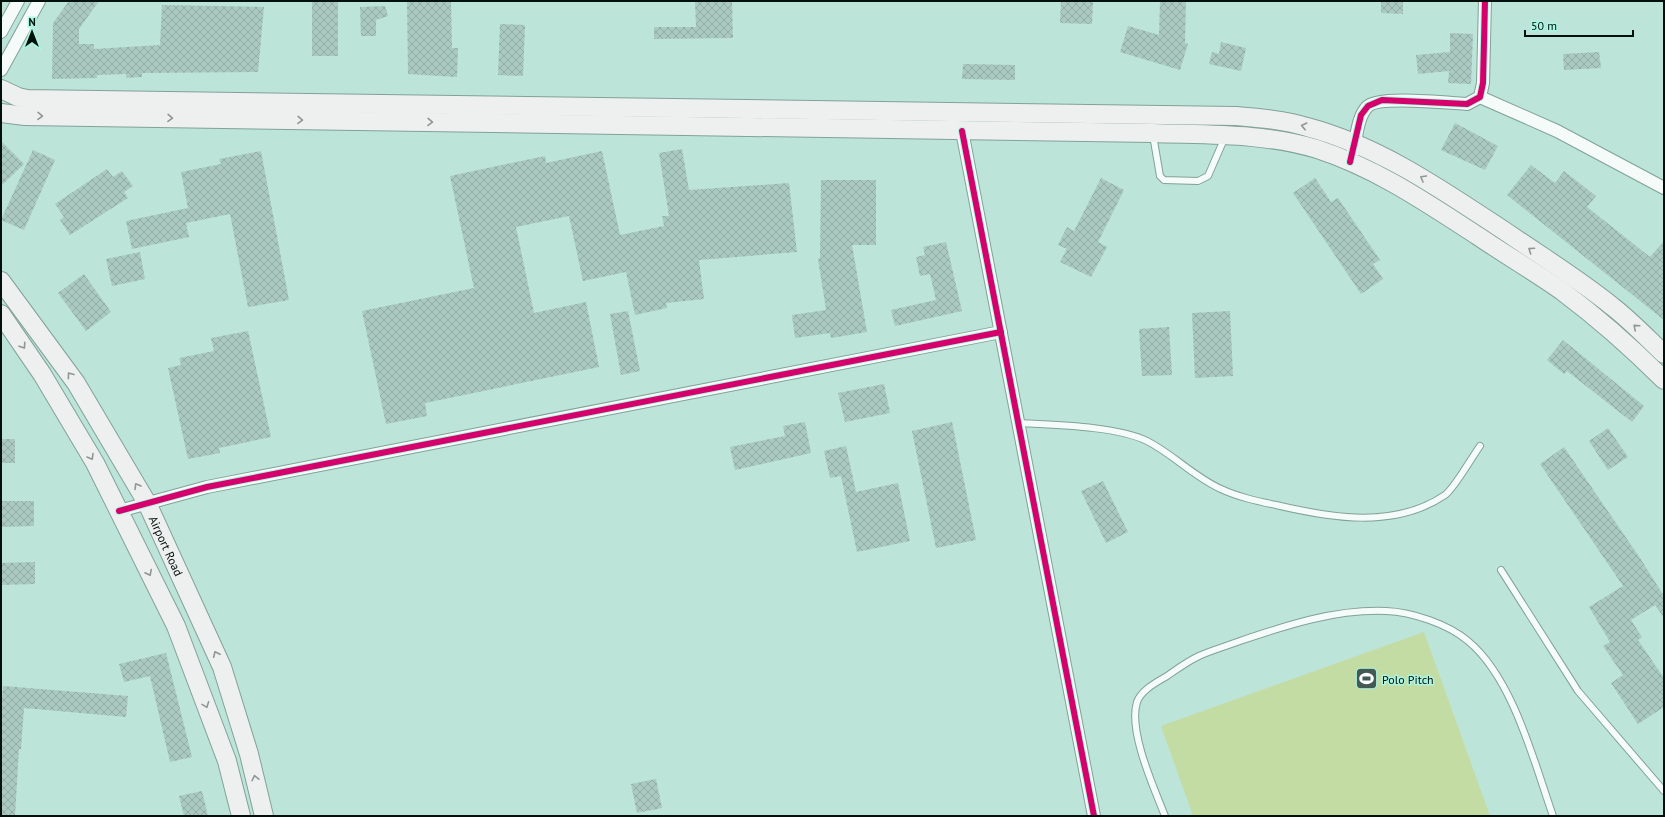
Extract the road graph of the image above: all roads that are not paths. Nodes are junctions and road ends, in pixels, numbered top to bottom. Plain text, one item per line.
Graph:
1 (18, 1) edge
2 (39, 1) edge
3 (1485, 1) edge
4 (1, 32) edge
5 (1, 70) edge
6 (1, 90) edge
7 (1, 96) edge
8 (1480, 97) junction
9 (1, 113) edge
10 (962, 131) junction
11 (1153, 133) junction
12 (1225, 136) junction
13 (1355, 144) junction
14 (1350, 162) junction
15 (1664, 188) edge
16 (1, 282) edge
17 (1, 314) edge
18 (1001, 332) junction
19 (1664, 354) edge
20 (1664, 380) edge
21 (1020, 423) junction
22 (1480, 446) dead end
23 (147, 503) junction
24 (119, 511) junction
25 (1501, 570) dead end
26 (249, 754) junction
27 (227, 761) junction
28 (1664, 791) edge
29 (241, 816) edge
30 (264, 816) edge
31 (1094, 816) edge
32 (1165, 816) edge
33 (1553, 816) edge

1 - 4 street
2 - 5 street
3 - 8 street
6 - 7 main road
13 -> 6 main road
8 - 13 street
8 - 15 street
9 -> 10 main road
10 - 11 main road
10 - 18 street
11 - 12 main road
11 - 12 lane
12 - 14 main road
13 - 14 street
19 -> 13 main road
14 - 20 main road
23 -> 16 main road, Airport Road
17 -> 24 main road
18 - 21 street
18 - 23 street
21 - 22 lane
21 - 31 street
23 - 24 street
26 -> 23 main road, Airport Road
24 -> 27 main road
25 - 28 lane
26 - 27 main road
30 -> 26 main road, Airport Road
27 - 29 main road
32 - 33 lane

